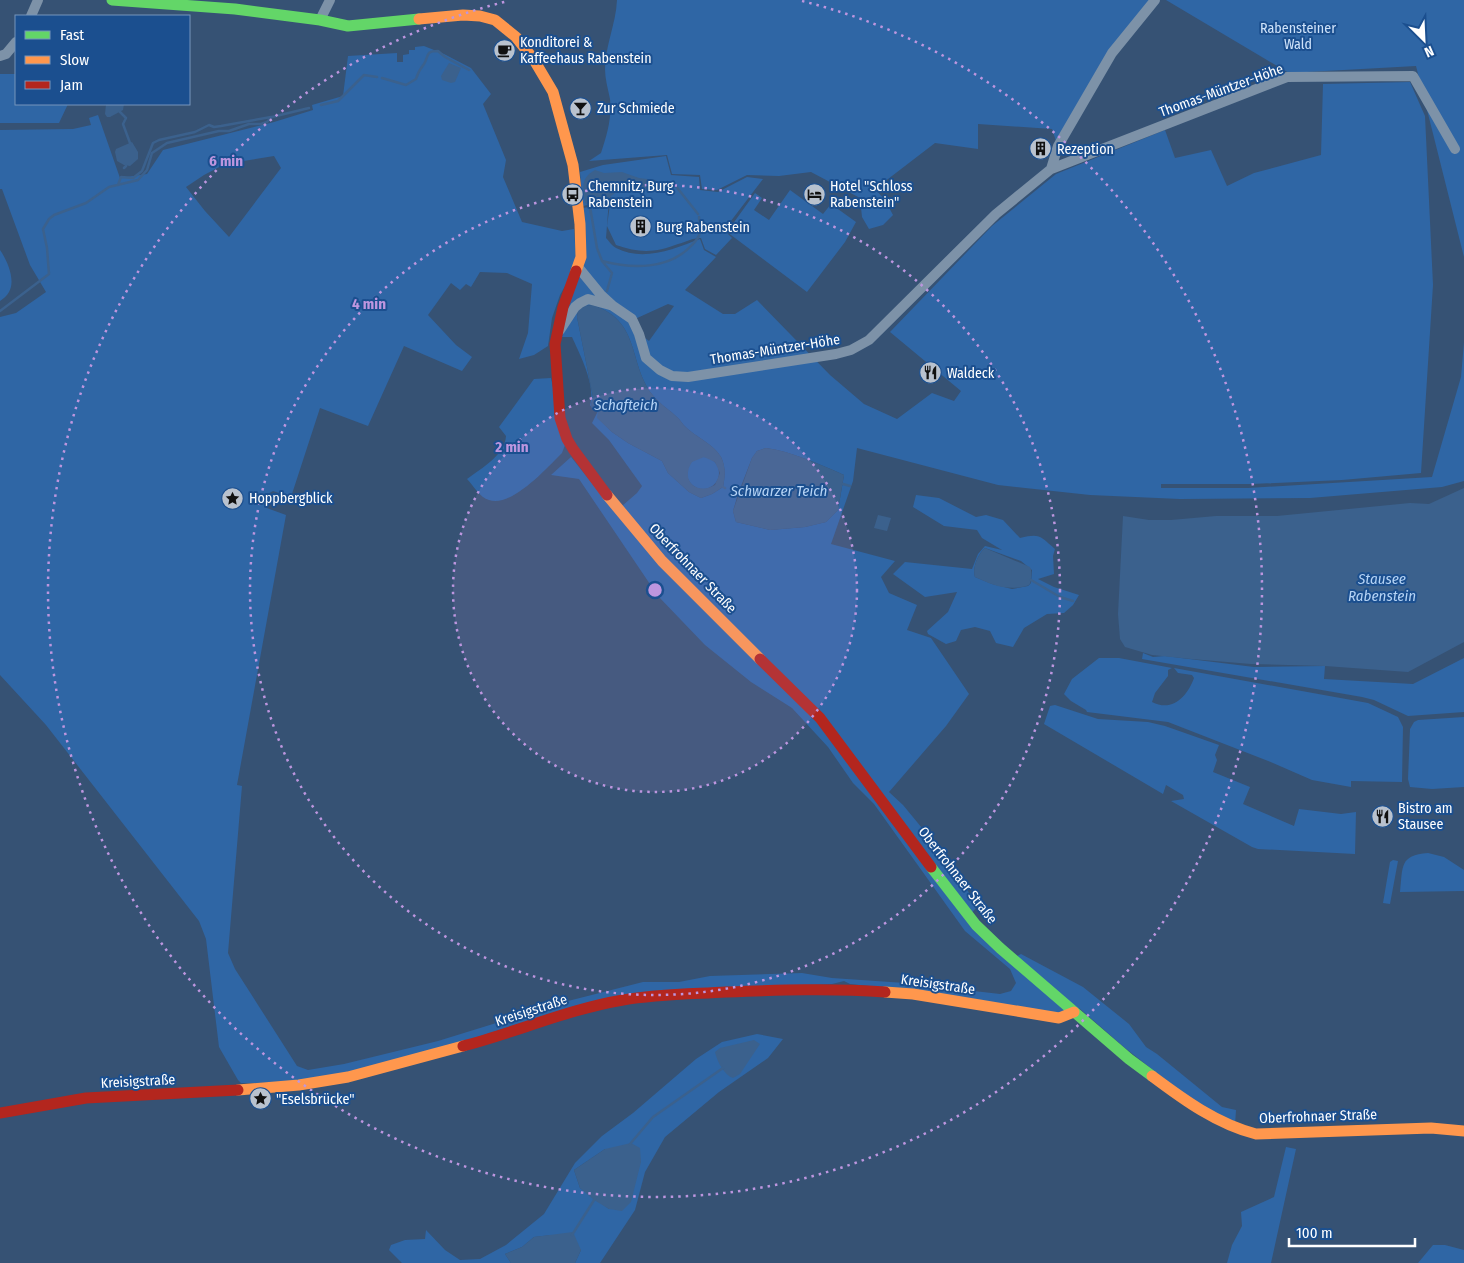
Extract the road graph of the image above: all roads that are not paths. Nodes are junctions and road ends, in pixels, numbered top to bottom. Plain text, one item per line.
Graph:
1 (38, 0) edge
2 (112, 0) edge
3 (330, 0) edge
4 (1155, 0) edge
5 (142, 1) edge
6 (32, 15) edge
7 (320, 20) junction
8 (15, 43) edge
9 (0, 56) edge
10 (1454, 149) dead end
11 (1051, 169) junction
12 (578, 267) junction
13 (613, 306) junction
14 (557, 335) junction
15 (1074, 1012) junction
16 (0, 1113) edge
17 (1464, 1130) edge

1 - 6 street
2 - 5 main road, Oberfrohnaer Straße
3 - 7 street
4 - 11 street
5 - 7 main road, Oberfrohnaer Straße
7 - 12 main road, Oberfrohnaer Straße
8 - 9 street
10 - 11 street, Thomas-Müntzer-Höhe
11 - 13 street, Thomas-Müntzer-Höhe
12 - 13 street, Thomas-Müntzer-Höhe
12 - 14 main road, Oberfrohnaer Straße
13 - 14 street
14 - 15 main road, Oberfrohnaer Straße
15 - 16 main road, Kreisigstraße
15 - 17 main road, Oberfrohnaer Straße

